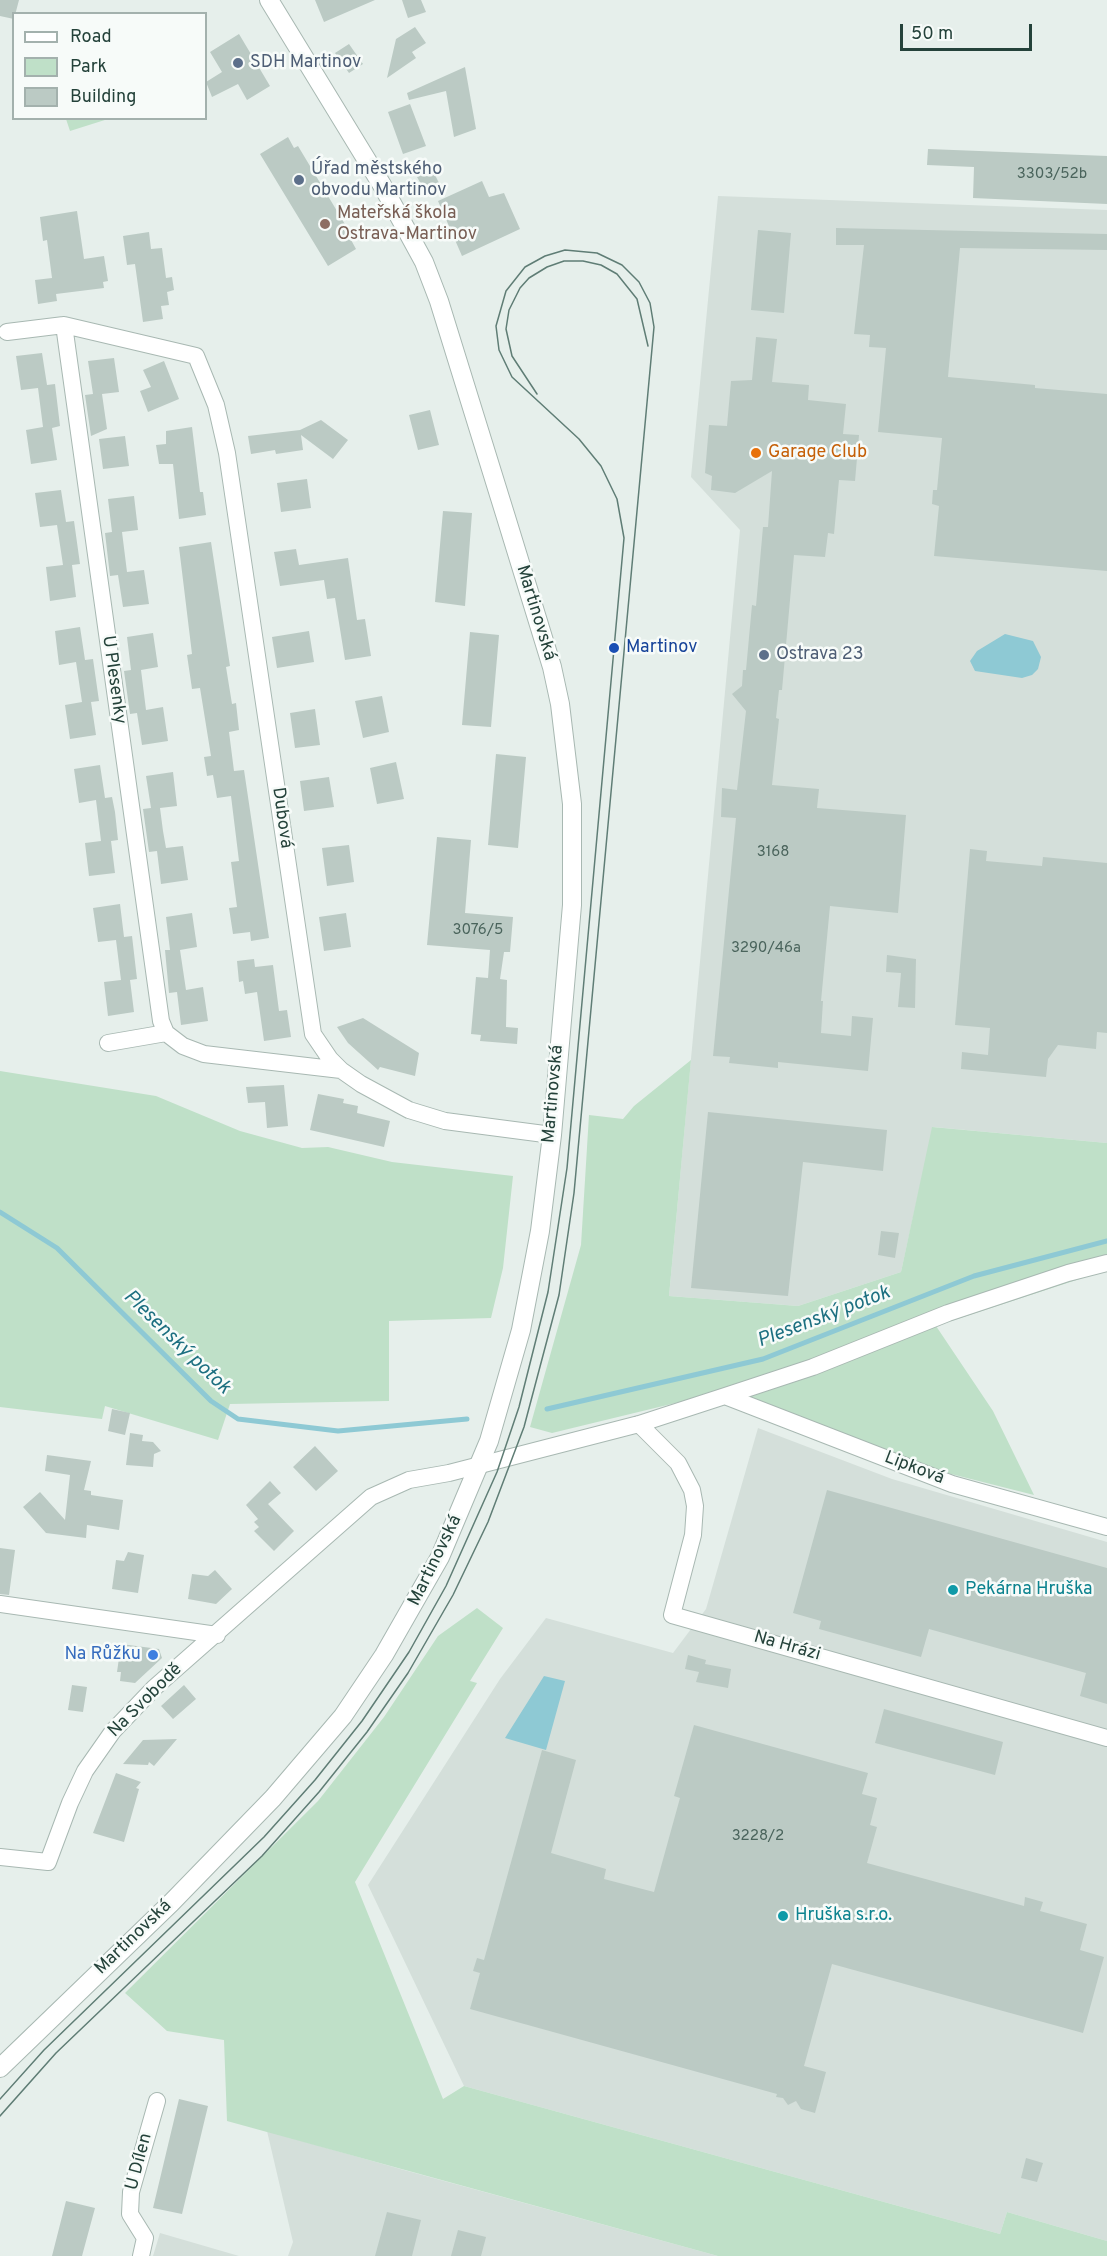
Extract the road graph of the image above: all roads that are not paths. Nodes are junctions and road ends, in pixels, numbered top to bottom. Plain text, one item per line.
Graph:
1 (269, 0) edge
2 (64, 325) junction
3 (7, 332) dead end
4 (166, 1033) junction
5 (108, 1043) dead end
6 (341, 1070) junction
7 (552, 1135) junction
8 (1107, 1263) edge
9 (725, 1396) junction
10 (639, 1424) junction
11 (480, 1463) junction
12 (1107, 1527) edge
13 (0, 1604) edge
14 (216, 1635) junction
15 (1107, 1738) edge
16 (0, 1857) edge
17 (0, 2068) edge
18 (157, 2101) dead end
19 (141, 2256) edge

1 - 7 street, Martinovská
2 - 3 street
2 - 4 street, U Plesenky
2 - 6 street, Dubová
4 - 5 street
4 - 6 street
6 - 7 street, Dubová
7 - 11 street, Martinovská
8 - 9 street
9 - 10 street
9 - 12 street, Lipková
10 - 11 street
10 - 15 street, Na Hrázi
11 - 14 street, Na Svobodě
11 - 17 street, Martinovská
13 - 14 street
14 - 16 street, Na Svobodě
18 - 19 street, U Dílen

